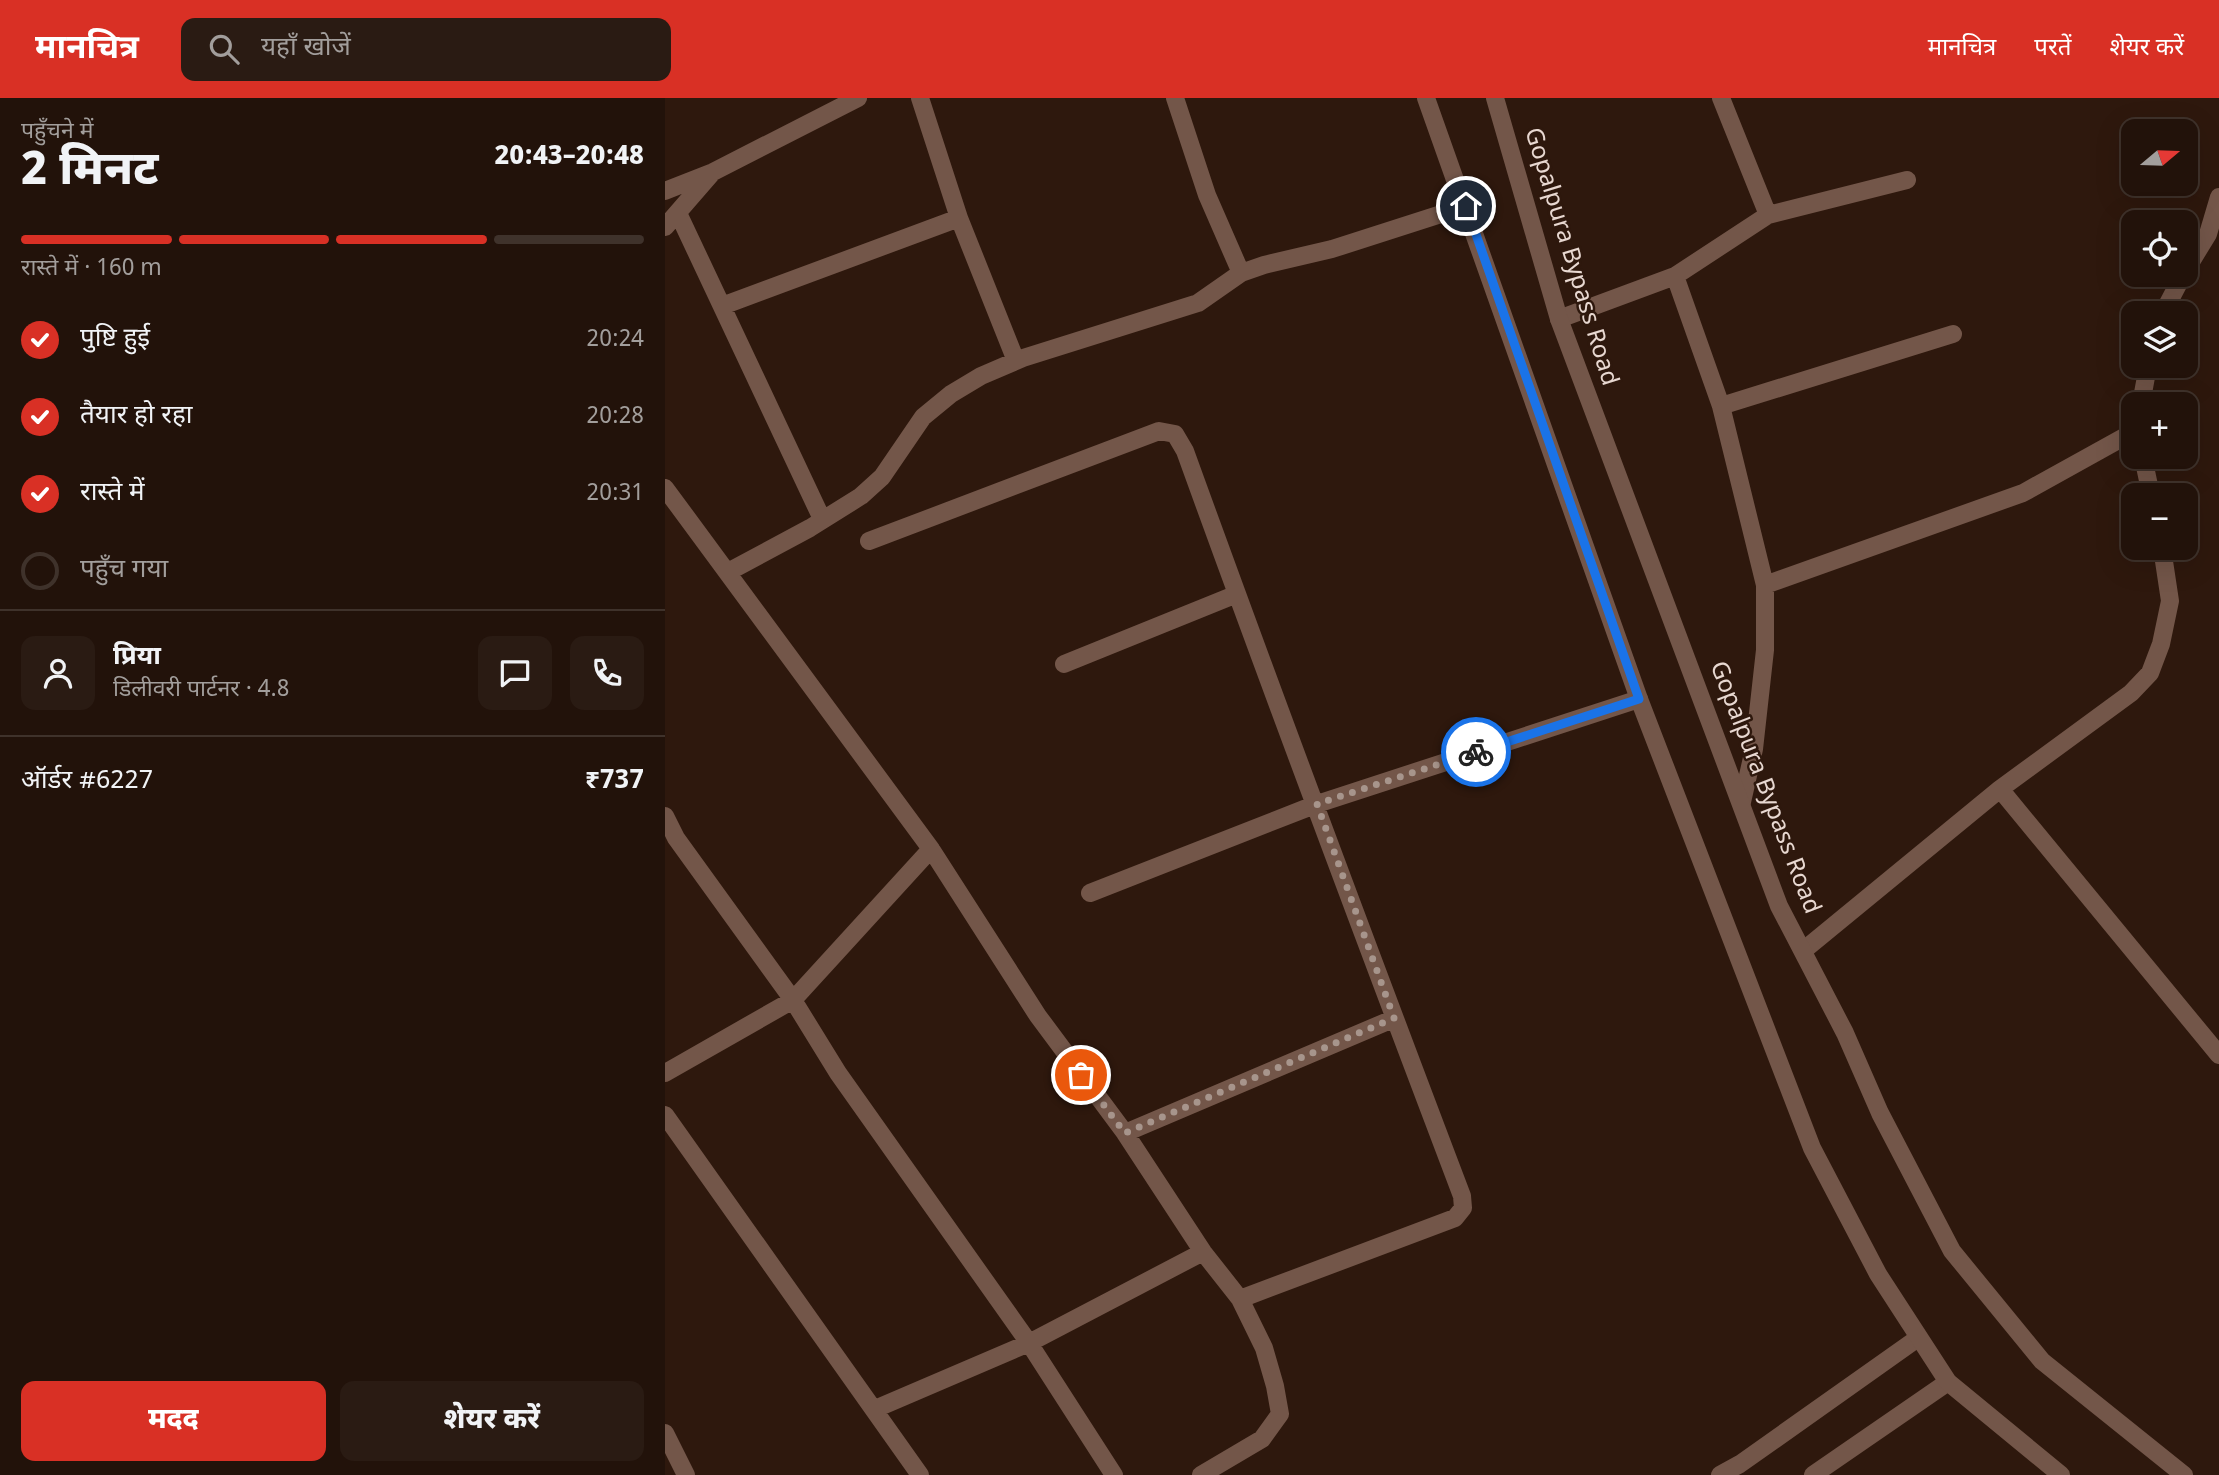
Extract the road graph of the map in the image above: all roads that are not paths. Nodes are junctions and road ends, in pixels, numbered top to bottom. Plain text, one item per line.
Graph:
1 (858, 98) edge
2 (921, 98) edge
3 (1175, 98) edge
4 (1426, 98) edge
5 (1495, 98) edge
6 (1721, 98) edge
7 (713, 172) junction
8 (1907, 180) dead end
9 (665, 191) edge
10 (2219, 197) edge
11 (1466, 206) junction
12 (678, 214) junction
13 (1768, 215) junction
14 (959, 218) junction
15 (665, 226) edge
16 (2198, 250) edge
17 (1241, 273) junction
18 (1675, 276) junction
19 (722, 306) junction
20 (1559, 319) junction
21 (1953, 334) dead end
22 (1016, 361) junction
23 (1721, 406) junction
24 (2121, 439) edge
25 (665, 488) edge
26 (822, 519) junction
27 (869, 541) dead end
28 (2164, 560) edge
29 (729, 572) junction
30 (1765, 585) junction
31 (1237, 594) junction
32 (1064, 664) dead end
33 (1639, 699) junction
34 (2000, 789) junction
35 (1742, 803) junction
36 (1317, 804) junction
37 (665, 816) edge
38 (671, 842) edge
39 (931, 849) junction
40 (1090, 893) dead end
41 (1804, 950) junction
42 (793, 999) junction
43 (1394, 1018) junction
44 (2219, 1055) edge
45 (665, 1073) edge
46 (665, 1115) edge
47 (1125, 1133) junction
48 (1203, 1252) junction
49 (1240, 1299) junction
50 (1918, 1338) junction
51 (1029, 1343) junction
52 (1948, 1382) junction
53 (875, 1409) junction
54 (665, 1435) edge
55 (686, 1475) edge
56 (920, 1475) edge
57 (1114, 1475) edge
58 (1201, 1475) edge
59 (1720, 1475) edge
60 (1813, 1475) edge
61 (2061, 1475) edge
62 (2184, 1475) edge

1 - 7 street
2 - 14 street
3 - 17 street
4 - 11 street
5 - 20 street, Gopalpura Bypass Road
6 - 13 street
7 - 9 street
7 - 12 street
8 - 13 street
10 - 16 street
11 - 17 street
11 - 33 street
12 - 15 street
12 - 19 street
13 - 18 street
14 - 19 street
14 - 22 street
17 - 22 street
18 - 20 street
18 - 23 street
19 - 26 street
20 - 35 street, Gopalpura Bypass Road
21 - 23 street
22 - 26 street
23 - 30 street
24 - 30 street
25 - 29 street
26 - 29 street
27 - 31 street
28 - 34 street
29 - 39 street
30 - 35 street
31 - 32 street
31 - 36 street
33 - 36 street
33 - 50 street
34 - 41 street
34 - 44 street
35 - 41 street, Gopalpura Bypass Road
36 - 40 street
36 - 43 street
37 - 38 street
38 - 42 street
39 - 42 street
39 - 47 street
41 - 62 street, Gopalpura Bypass Road
42 - 45 street
42 - 51 street
43 - 47 street
43 - 49 street
46 - 53 street
47 - 48 street
48 - 49 street
48 - 51 street
49 - 58 street
50 - 52 street
50 - 59 street
51 - 53 street
51 - 57 street
52 - 60 street
52 - 61 street
53 - 56 street
54 - 55 street

